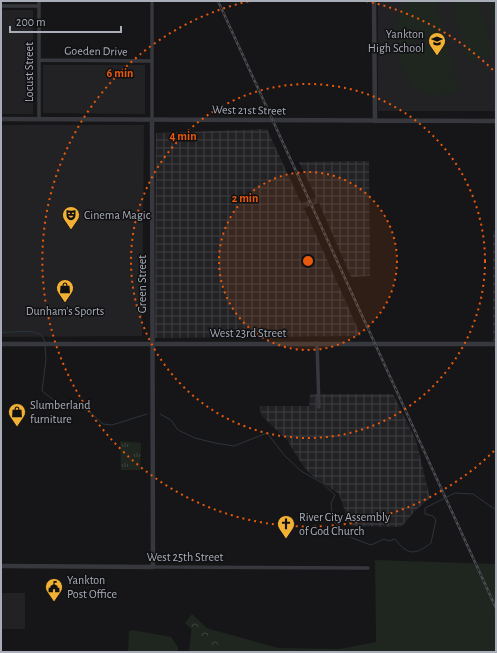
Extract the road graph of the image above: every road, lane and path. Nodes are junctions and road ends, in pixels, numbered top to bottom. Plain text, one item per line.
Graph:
1 (39, 1) edge
2 (152, 1) edge
3 (374, 1) edge
4 (1, 6) edge
5 (39, 6) junction
6 (40, 60) junction
7 (152, 61) junction
8 (1, 119) edge
9 (39, 119) junction
10 (152, 119) junction
11 (374, 121) junction
12 (496, 121) edge
13 (318, 343) junction
14 (1, 344) edge
15 (151, 344) junction
16 (496, 344) edge
17 (319, 407) dead end
18 (1, 566) edge
19 (153, 567) junction
20 (368, 568) dead end

1 - 5 street, Locust Street
2 - 7 street, Green Street
3 - 11 street
4 - 5 street
5 - 6 street, Locust Street
6 - 7 street, Goeden Drive
6 - 9 street, Locust Street
7 - 10 street, Green Street
8 - 9 street, West 21st Street
9 - 10 street, West 21st Street
10 - 11 street, West 21st Street
10 - 15 street, Green Street
11 - 12 street, West 21st Street
13 - 15 street, West 23rd Street
13 - 16 street, West 23rd Street
13 - 17 street
14 - 15 street, West 23rd Street
15 - 19 street, Green Street
18 - 19 street, West 25th Street
19 - 20 street, West 25th Street

